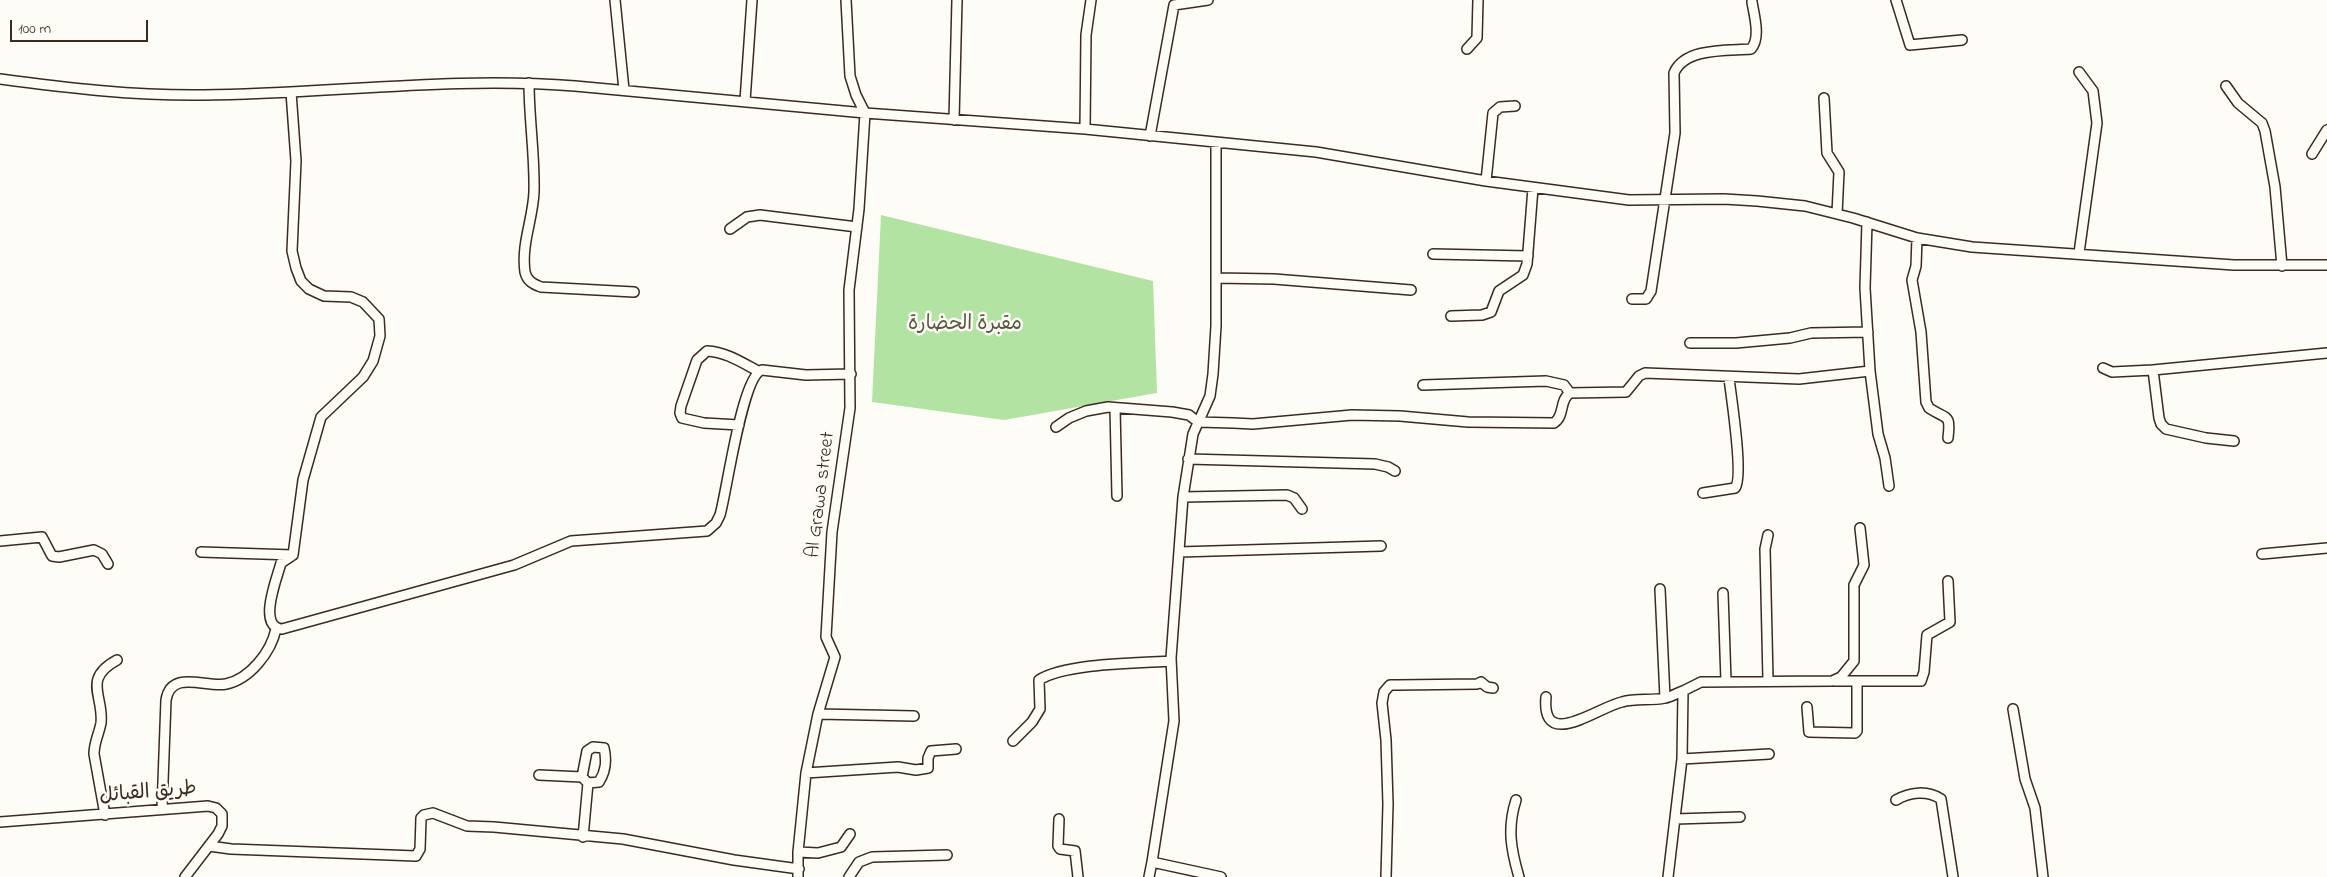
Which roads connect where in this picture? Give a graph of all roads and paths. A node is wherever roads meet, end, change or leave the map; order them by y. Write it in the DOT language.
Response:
graph roads {
  1 [pos="615,0"];
  2 [pos="752,0"];
  3 [pos="846,0"];
  4 [pos="957,0"];
  5 [pos="1091,0"];
  6 [pos="1208,0"];
  7 [pos="1478,0"];
  8 [pos="1896,0"];
  9 [pos="1752,2"];
  10 [pos="1175,3"];
  11 [pos="1962,40"];
  12 [pos="1467,49"];
  13 [pos="2079,72"];
  14 [pos="0,78"];
  15 [pos="529,83"];
  16 [pos="2226,86"];
  17 [pos="624,90"];
  18 [pos="291,92"];
  19 [pos="1824,98"];
  20 [pos="745,101"];
  21 [pos="1515,106"];
  22 [pos="865,113"];
  23 [pos="954,120"];
  24 [pos="1085,129"];
  25 [pos="2327,130"];
  26 [pos="1150,136"];
  27 [pos="1216,142"];
  28 [pos="2312,154"];
  29 [pos="1486,181"];
  30 [pos="1533,188"];
  31 [pos="1665,200"];
  32 [pos="1837,214"];
  33 [pos="1866,222"];
  34 [pos="856,227"];
  35 [pos="730,229"];
  36 [pos="1917,238"];
  37 [pos="2079,253"];
  38 [pos="1434,254"];
  39 [pos="1528,256"];
  40 [pos="2327,265"];
  41 [pos="2282,266"];
  42 [pos="1216,278"];
  43 [pos="1411,290"];
  44 [pos="634,292"];
  45 [pos="1632,299"];
  46 [pos="1451,316"];
  47 [pos="1868,332"];
  48 [pos="1690,343"];
  49 [pos="2327,353"];
  50 [pos="2103,368"];
  51 [pos="2153,370"];
  52 [pos="758,371"];
  53 [pos="1870,371"];
  54 [pos="852,374"];
  55 [pos="1729,378"];
  56 [pos="1423,385"];
  57 [pos="1570,393"];
  58 [pos="1115,408"];
  59 [pos="1198,422"];
  60 [pos="739,425"];
  61 [pos="1056,427"];
  62 [pos="1948,438"];
  63 [pos="2234,441"];
  64 [pos="1188,459"];
  65 [pos="1395,471"];
  66 [pos="1888,486"];
  67 [pos="1703,493"];
  68 [pos="1117,496"];
  69 [pos="1183,497"];
  70 [pos="1302,510"];
  71 [pos="1860,528"];
  72 [pos="1768,535"];
  73 [pos="0,541"];
  74 [pos="1381,546"];
  75 [pos="2327,548"];
  76 [pos="201,552"];
  77 [pos="1179,552"];
  78 [pos="2262,554"];
  79 [pos="293,555"];
  80 [pos="108,564"];
  81 [pos="1948,581"];
  82 [pos="1660,589"];
  83 [pos="1723,593"];
  84 [pos="276,629"];
  85 [pos="117,660"];
  86 [pos="1171,661"];
  87 [pos="1768,680"];
  88 [pos="1832,681"];
  89 [pos="1858,681"];
  90 [pos="1726,682"];
  91 [pos="1493,688"];
  92 [pos="1683,691"];
  93 [pos="1546,697"];
  94 [pos="1666,698"];
  95 [pos="1807,707"];
  96 [pos="2013,709"];
  97 [pos="818,714"];
  98 [pos="914,716"];
  99 [pos="1013,741"];
  100 [pos="956,749"];
  101 [pos="1769,754"];
  102 [pos="1682,759"];
  103 [pos="806,773"];
  104 [pos="539,775"];
  105 [pos="1516,800"];
  106 [pos="1896,800"];
  107 [pos="162,810"];
  108 [pos="105,815"];
  109 [pos="1740,817"];
  110 [pos="1059,819"];
  111 [pos="1675,819"];
  112 [pos="0,822"];
  113 [pos="850,834"];
  114 [pos="583,837"];
  115 [pos="209,846"];
  116 [pos="798,852"];
  117 [pos="947,855"];
  118 [pos="1152,862"];
  119 [pos="798,873"];
  120 [pos="185,877"];
  121 [pos="849,877"];
  122 [pos="1078,877"];
  123 [pos="1149,877"];
  124 [pos="1221,877"];
  125 [pos="1386,877"];
  126 [pos="1519,877"];
  127 [pos="1668,877"];
  128 [pos="1953,877"];
  129 [pos="2044,877"];
  1 -- 17 [label="street"];
  2 -- 20 [label="street"];
  3 -- 22 [label="street"];
  4 -- 23 [label="street"];
  5 -- 24 [label="street"];
  6 -- 10 [label="street"];
  7 -- 12 [label="street"];
  8 -- 11 [label="street"];
  9 -- 31 [label="street"];
  10 -- 26 [label="street"];
  13 -- 37 [label="street"];
  14 -- 18 [label="street"];
  15 -- 17 [label="street"];
  15 -- 18 [label="street"];
  15 -- 44 [label="street"];
  16 -- 41 [label="street"];
  17 -- 20 [label="street"];
  18 -- 79 [label="street"];
  19 -- 32 [label="street"];
  20 -- 22 [label="street"];
  21 -- 29 [label="street"];
  22 -- 23 [label="street"];
  22 -- 34 [label="street, Al Grawa street"];
  23 -- 24 [label="street"];
  24 -- 26 [label="street"];
  25 -- 28 [label="street"];
  26 -- 27 [label="street"];
  27 -- 29 [label="street"];
  27 -- 42 [label="street"];
  29 -- 30 [label="street"];
  30 -- 31 [label="street"];
  30 -- 39 [label="street"];
  31 -- 32 [label="street"];
  31 -- 45 [label="street"];
  32 -- 33 [label="street"];
  33 -- 36 [label="street"];
  33 -- 47 [label="street"];
  34 -- 35 [label="street"];
  34 -- 54 [label="street, Al Grawa street"];
  36 -- 37 [label="street"];
  36 -- 62 [label="street"];
  37 -- 41 [label="street"];
  38 -- 39 [label="street"];
  39 -- 46 [label="street"];
  40 -- 41 [label="street"];
  42 -- 43 [label="street"];
  42 -- 59 [label="street"];
  47 -- 48 [label="street"];
  47 -- 53 [label="street"];
  49 -- 51 [label="street"];
  50 -- 51 [label="street"];
  51 -- 63 [label="street"];
  52 -- 54 [label="street"];
  52 -- 60 [label="street"];
  52 -- 60 [label="street"];
  53 -- 55 [label="street"];
  53 -- 66 [label="street"];
  54 -- 97 [label="street, Al Grawa street"];
  55 -- 57 [label="street"];
  55 -- 67 [label="street"];
  56 -- 57 [label="street"];
  57 -- 59 [label="street"];
  58 -- 59 [label="street"];
  58 -- 61 [label="street"];
  58 -- 68 [label="street"];
  59 -- 64 [label="street"];
  60 -- 84 [label="street"];
  64 -- 65 [label="street"];
  64 -- 69 [label="street"];
  69 -- 70 [label="street"];
  69 -- 77 [label="street"];
  71 -- 88 [label="street"];
  72 -- 87 [label="street"];
  73 -- 80 [label="street"];
  74 -- 77 [label="street"];
  75 -- 78 [label="street"];
  76 -- 79 [label="street"];
  77 -- 86 [label="street"];
  79 -- 84 [label="street"];
  81 -- 89 [label="street"];
  82 -- 94 [label="street"];
  83 -- 90 [label="street"];
  84 -- 107 [label="street"];
  85 -- 108 [label="street"];
  86 -- 99 [label="street"];
  86 -- 118 [label="street"];
  87 -- 88 [label="street"];
  87 -- 90 [label="street"];
  88 -- 89 [label="street"];
  89 -- 95 [label="street"];
  90 -- 92 [label="street"];
  91 -- 125 [label="street"];
  92 -- 94 [label="street"];
  92 -- 102 [label="street"];
  93 -- 94 [label="street"];
  96 -- 129 [label="street"];
  97 -- 98 [label="street"];
  97 -- 103 [label="street, Al Grawa street"];
  100 -- 103 [label="street"];
  101 -- 102 [label="street"];
  102 -- 111 [label="street"];
  103 -- 116 [label="street, Al Grawa street"];
  104 -- 114 [label="street"];
  105 -- 126 [label="street"];
  106 -- 128 [label="street"];
  107 -- 108 [label="street, طريق القبائل"];
  107 -- 115 [label="street, طريق القبائل"];
  108 -- 112 [label="street, طريق القبائل"];
  109 -- 111 [label="street"];
  110 -- 122 [label="street"];
  111 -- 127 [label="street"];
  113 -- 116 [label="street"];
  114 -- 115 [label="street"];
  114 -- 119 [label="street"];
  115 -- 120 [label="street, طريق القبائل"];
  116 -- 119 [label="street, Al Grawa street"];
  117 -- 121 [label="street"];
  118 -- 123 [label="street"];
  118 -- 124 [label="street"];
}
